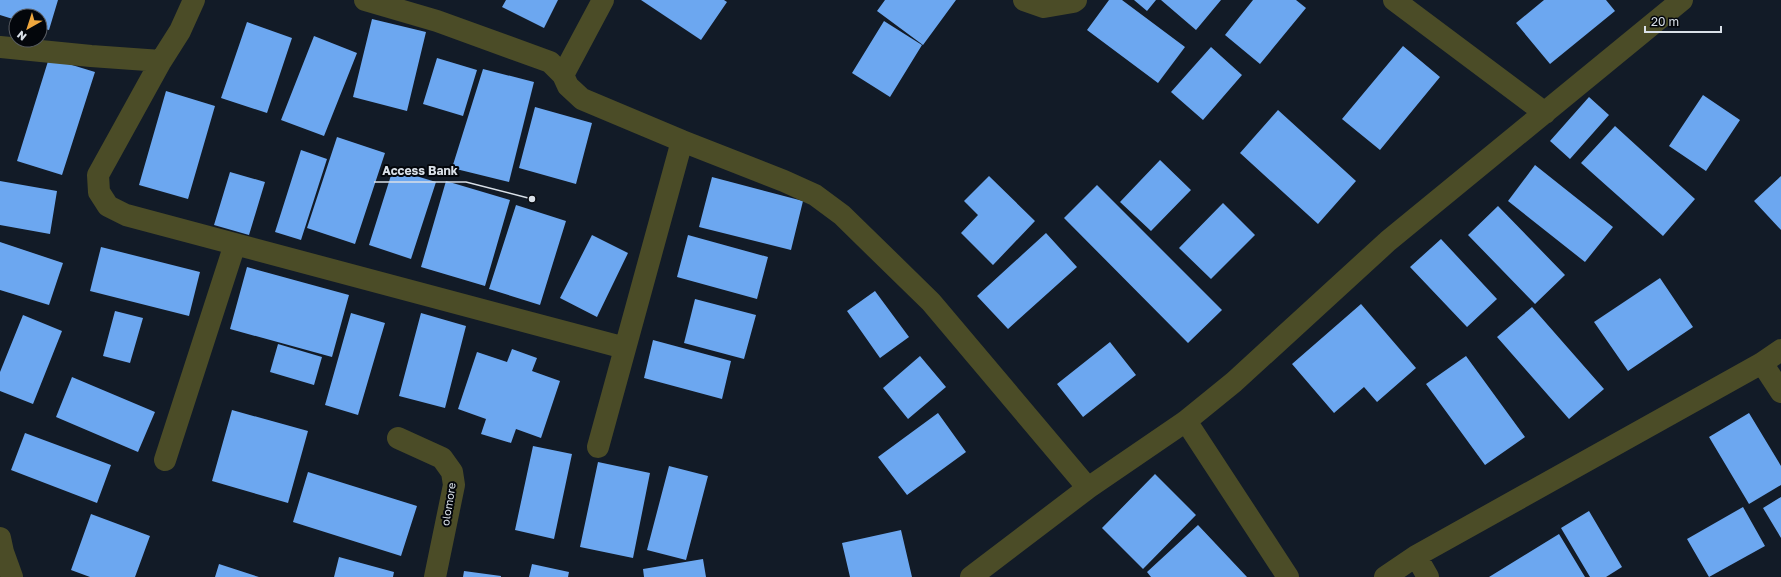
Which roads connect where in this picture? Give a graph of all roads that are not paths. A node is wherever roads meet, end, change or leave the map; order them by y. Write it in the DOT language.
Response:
graph roads {
  1 [pos="194,0"];
  2 [pos="365,0"];
  3 [pos="603,0"];
  4 [pos="1024,0"];
  5 [pos="1076,0"];
  6 [pos="1394,0"];
  7 [pos="1682,0"];
  8 [pos="0,47"];
  9 [pos="161,61"];
  10 [pos="563,76"];
  11 [pos="1545,113"];
  12 [pos="682,141"];
  13 [pos="235,244"];
  14 [pos="625,348"];
  15 [pos="1781,350"];
  16 [pos="1762,363"];
  17 [pos="1781,392"];
  18 [pos="1186,421"];
  19 [pos="398,438"];
  20 [pos="598,447"];
  21 [pos="165,460"];
  22 [pos="1088,488"];
  23 [pos="1,548"];
  24 [pos="1416,556"];
  25 [pos="12,577"];
  26 [pos="435,577"];
  27 [pos="971,577"];
  28 [pos="1288,577"];
  29 [pos="1385,577"];
  30 [pos="1428,577"];
  1 -- 9 [label="street"];
  2 -- 10 [label="street"];
  3 -- 10 [label="street"];
  4 -- 5 [label="street"];
  6 -- 11 [label="street"];
  7 -- 11 [label="street"];
  8 -- 9 [label="street"];
  9 -- 13 [label="street"];
  10 -- 12 [label="street"];
  11 -- 18 [label="street"];
  12 -- 14 [label="street"];
  12 -- 22 [label="street"];
  13 -- 14 [label="street"];
  13 -- 21 [label="street"];
  14 -- 20 [label="street"];
  15 -- 16 [label="street"];
  16 -- 17 [label="street"];
  16 -- 24 [label="street"];
  18 -- 22 [label="street"];
  18 -- 28 [label="street"];
  19 -- 26 [label="street, olomore"];
  22 -- 27 [label="street"];
  23 -- 25 [label="street"];
  24 -- 29 [label="street"];
  24 -- 30 [label="street"];
}
